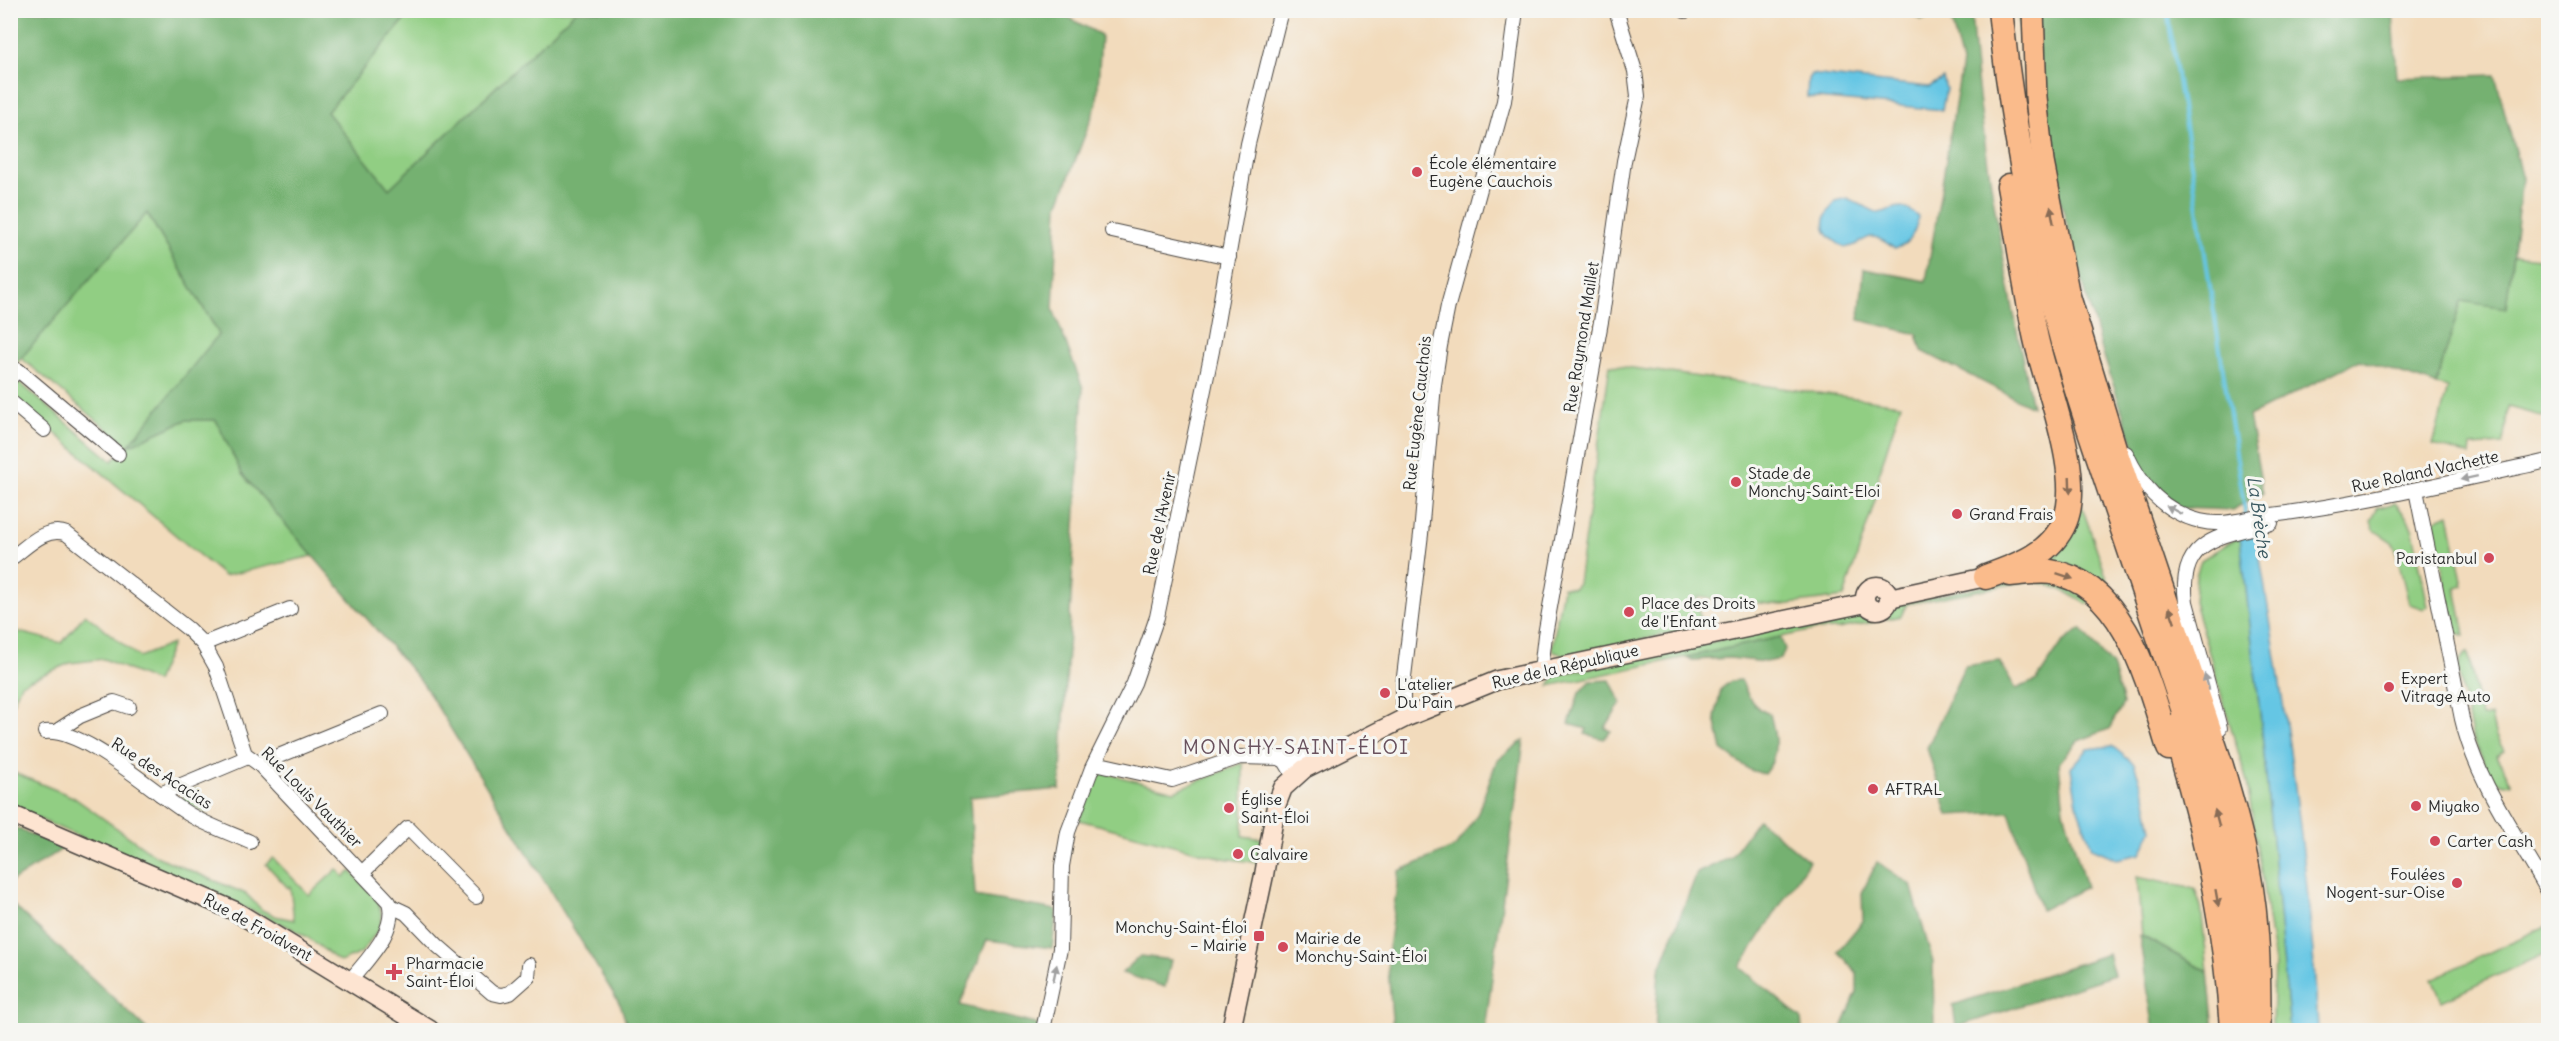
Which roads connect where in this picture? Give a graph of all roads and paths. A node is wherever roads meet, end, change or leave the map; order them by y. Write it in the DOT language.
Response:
graph roads {
  1 [pos="1281,10"];
  2 [pos="1516,10"];
  3 [pos="1616,10"];
  4 [pos="1984,10"];
  5 [pos="2000,10"];
  6 [pos="2033,10"];
  7 [pos="2008,182"];
  8 [pos="1112,231"];
  9 [pos="1228,257"];
  10 [pos="2068,291"];
  11 [pos="10,378"];
  12 [pos="10,401"];
  13 [pos="44,430"];
  14 [pos="118,453"];
  15 [pos="2548,461"];
  16 [pos="2416,490"];
  17 [pos="2232,527"];
  18 [pos="10,559"];
  19 [pos="1986,577"];
  20 [pos="290,609"];
  21 [pos="203,644"];
  22 [pos="1541,670"];
  23 [pos="129,707"];
  24 [pos="382,714"];
  25 [pos="1407,717"];
  26 [pos="1278,758"];
  27 [pos="1322,759"];
  28 [pos="253,761"];
  29 [pos="1095,763"];
  30 [pos="1294,776"];
  31 [pos="160,794"];
  32 [pos="10,814"];
  33 [pos="2240,831"];
  34 [pos="250,842"];
  35 [pos="2209,858"];
  36 [pos="363,872"];
  37 [pos="2548,891"];
  38 [pos="476,897"];
  39 [pos="390,906"];
  40 [pos="529,965"];
  41 [pos="350,981"];
  42 [pos="430,1030"];
  43 [pos="1043,1030"];
  44 [pos="1231,1030"];
  45 [pos="2232,1030"];
  46 [pos="2250,1030"];
  47 [pos="2260,1030"];
  1 -- 9 [label="street, Rue de l'Avenir"];
  2 -- 25 [label="street, Rue Eugène Cauchois"];
  3 -- 22 [label="street, Rue Raymond Maillet"];
  4 -- 7 [label="highway"];
  46 -- 5 [label="highway, one-way"];
  10 -- 6 [label="main road, one-way"];
  7 -- 19 [label="highway, one-way"];
  7 -- 35 [label="highway"];
  8 -- 9 [label="street"];
  9 -- 29 [label="street, Rue de l'Avenir"];
  17 -- 10 [label="street, one-way"];
  33 -- 10 [label="main road, one-way"];
  11 -- 14 [label="street"];
  12 -- 13 [label="street"];
  15 -- 16 [label="street, Rue Roland Vachette, one-way"];
  16 -- 17 [label="street, Rue Roland Vachette"];
  16 -- 37 [label="street"];
  33 -- 17 [label="street, one-way"];
  18 -- 21 [label="street, Rue Louis Vauthier"];
  19 -- 22 [label="street, Rue de la République"];
  19 -- 35 [label="highway, one-way"];
  20 -- 21 [label="street"];
  21 -- 28 [label="street, Rue Louis Vauthier"];
  22 -- 25 [label="street, Rue de la République"];
  23 -- 31 [label="street, Rue des Acacias"];
  24 -- 28 [label="street"];
  25 -- 27 [label="street, Rue de la République"];
  26 -- 27 [label="street"];
  26 -- 29 [label="street"];
  26 -- 30 [label="street"];
  27 -- 30 [label="street, Rue de la République"];
  28 -- 31 [label="street"];
  28 -- 36 [label="street, Rue Louis Vauthier"];
  43 -- 29 [label="street, Rue de l'Avenir, one-way"];
  30 -- 44 [label="street, Rue de la République"];
  31 -- 34 [label="street, Rue des Acacias"];
  32 -- 41 [label="street, Rue de Froidvent"];
  33 -- 47 [label="main road"];
  35 -- 45 [label="highway, one-way"];
  36 -- 38 [label="street"];
  36 -- 39 [label="street, Rue Louis Vauthier"];
  39 -- 40 [label="street, Rue Louis Vauthier"];
  39 -- 41 [label="street"];
  41 -- 42 [label="street, Rue de Froidvent"];
}
